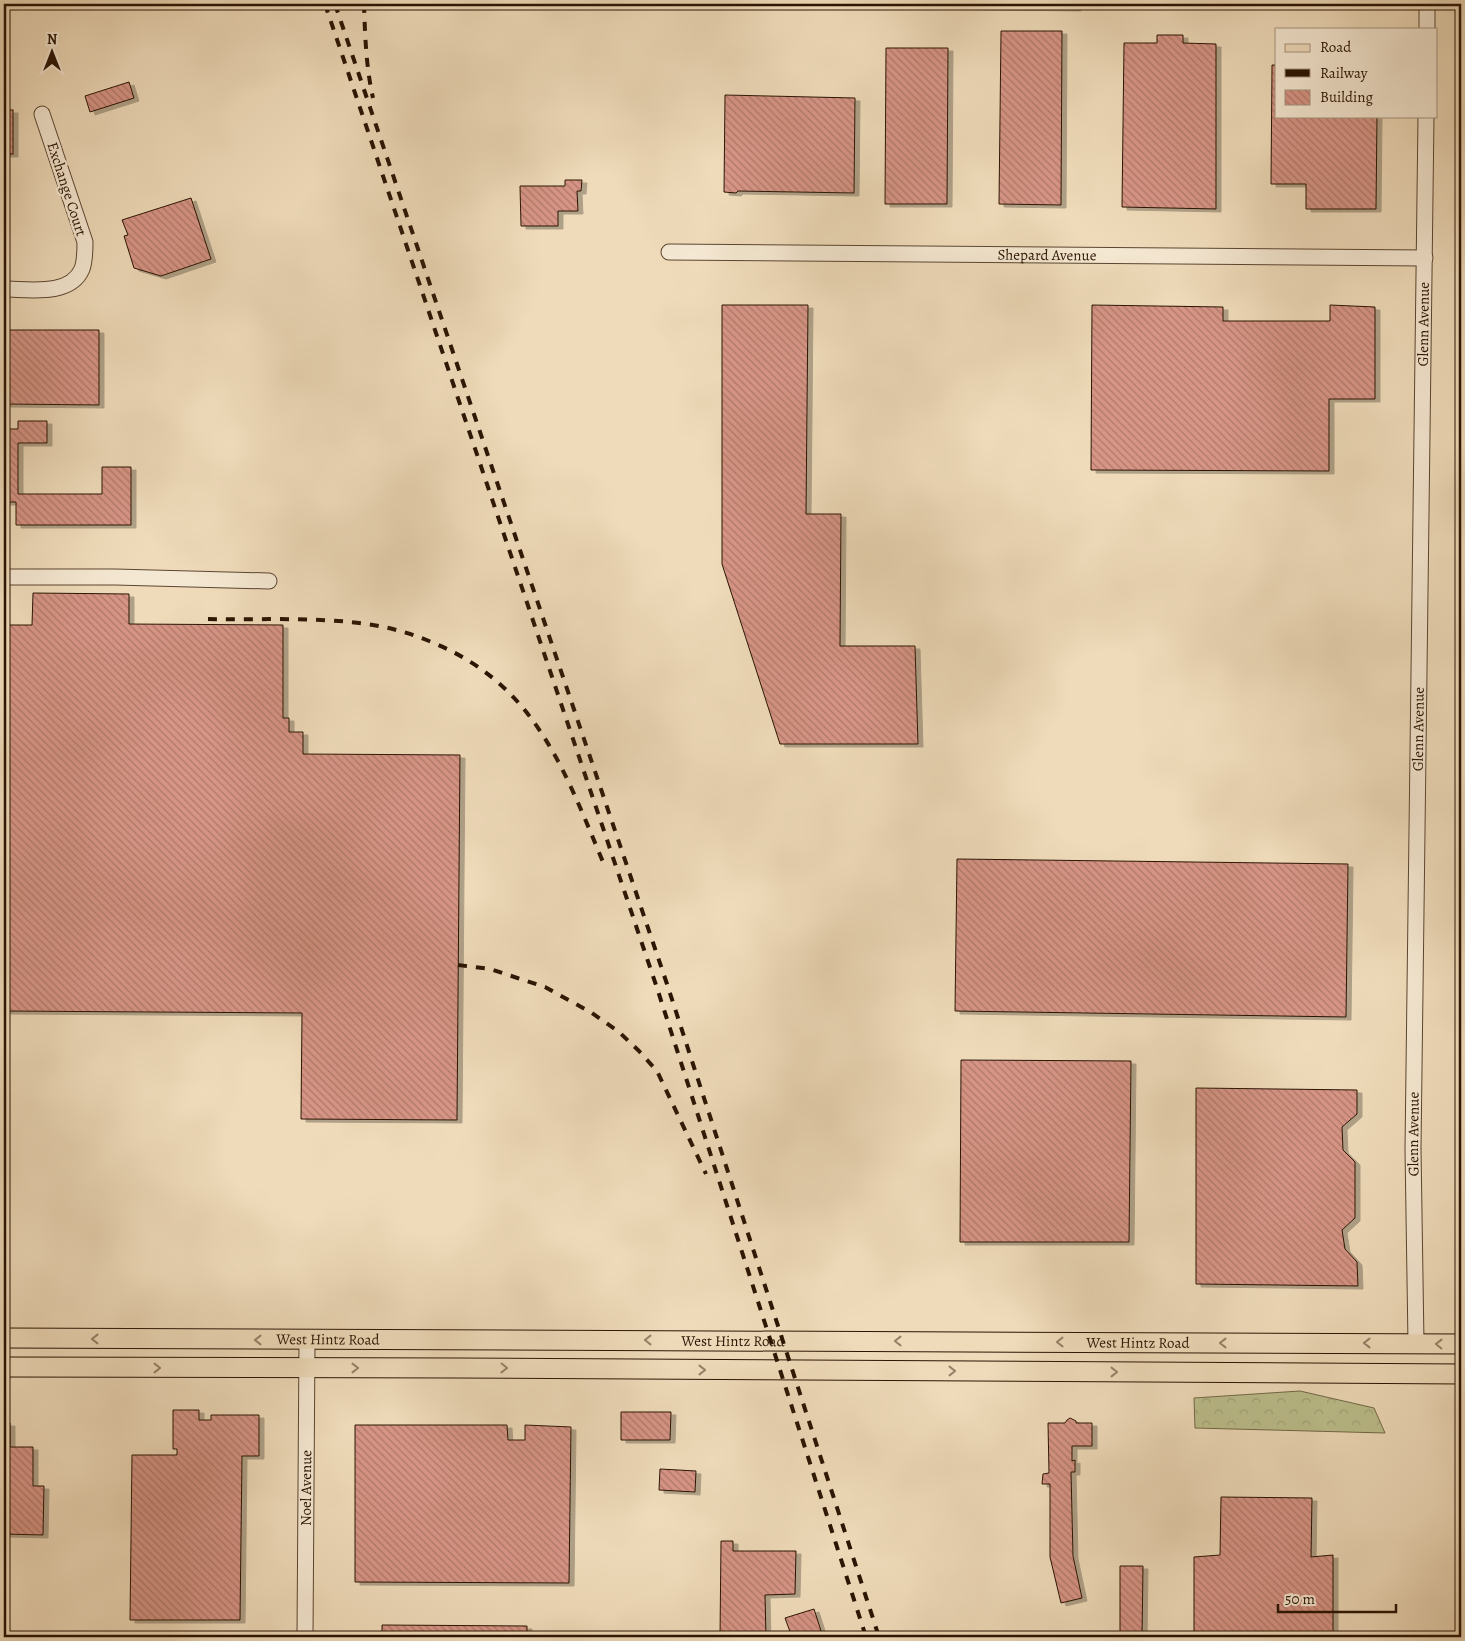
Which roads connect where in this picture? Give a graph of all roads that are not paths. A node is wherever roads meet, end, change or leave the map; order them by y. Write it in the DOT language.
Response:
graph roads {
  1 [pos="1427,4"];
  2 [pos="1427,28"];
  3 [pos="42,114"];
  4 [pos="1426,118"];
  5 [pos="669,252"];
  6 [pos="1425,258"];
  7 [pos="4,290"];
  8 [pos="4,578"];
  9 [pos="269,581"];
  10 [pos="4,1338"];
  11 [pos="307,1340"];
  12 [pos="1416,1343"];
  13 [pos="1461,1344"];
  14 [pos="4,1367"];
  15 [pos="307,1368"];
  16 [pos="1461,1374"];
  17 [pos="305,1637"];
  1 -- 2 [label="street"];
  3 -- 7 [label="street, Exchange Court"];
  4 -- 6 [label="street, Glenn Avenue"];
  5 -- 6 [label="street, Shepard Avenue"];
  6 -- 12 [label="street, Glenn Avenue"];
  8 -- 9 [label="street"];
  11 -- 10 [label="main road, West Hintz Road, one-way"];
  12 -- 11 [label="main road, West Hintz Road, one-way"];
  11 -- 15 [label="street, Noel Avenue"];
  13 -- 12 [label="main road, West Hintz Road, one-way"];
  14 -- 15 [label="main road, West Hintz Road, one-way"];
  15 -- 16 [label="main road, West Hintz Road, one-way"];
  15 -- 17 [label="street, Noel Avenue"];
}
